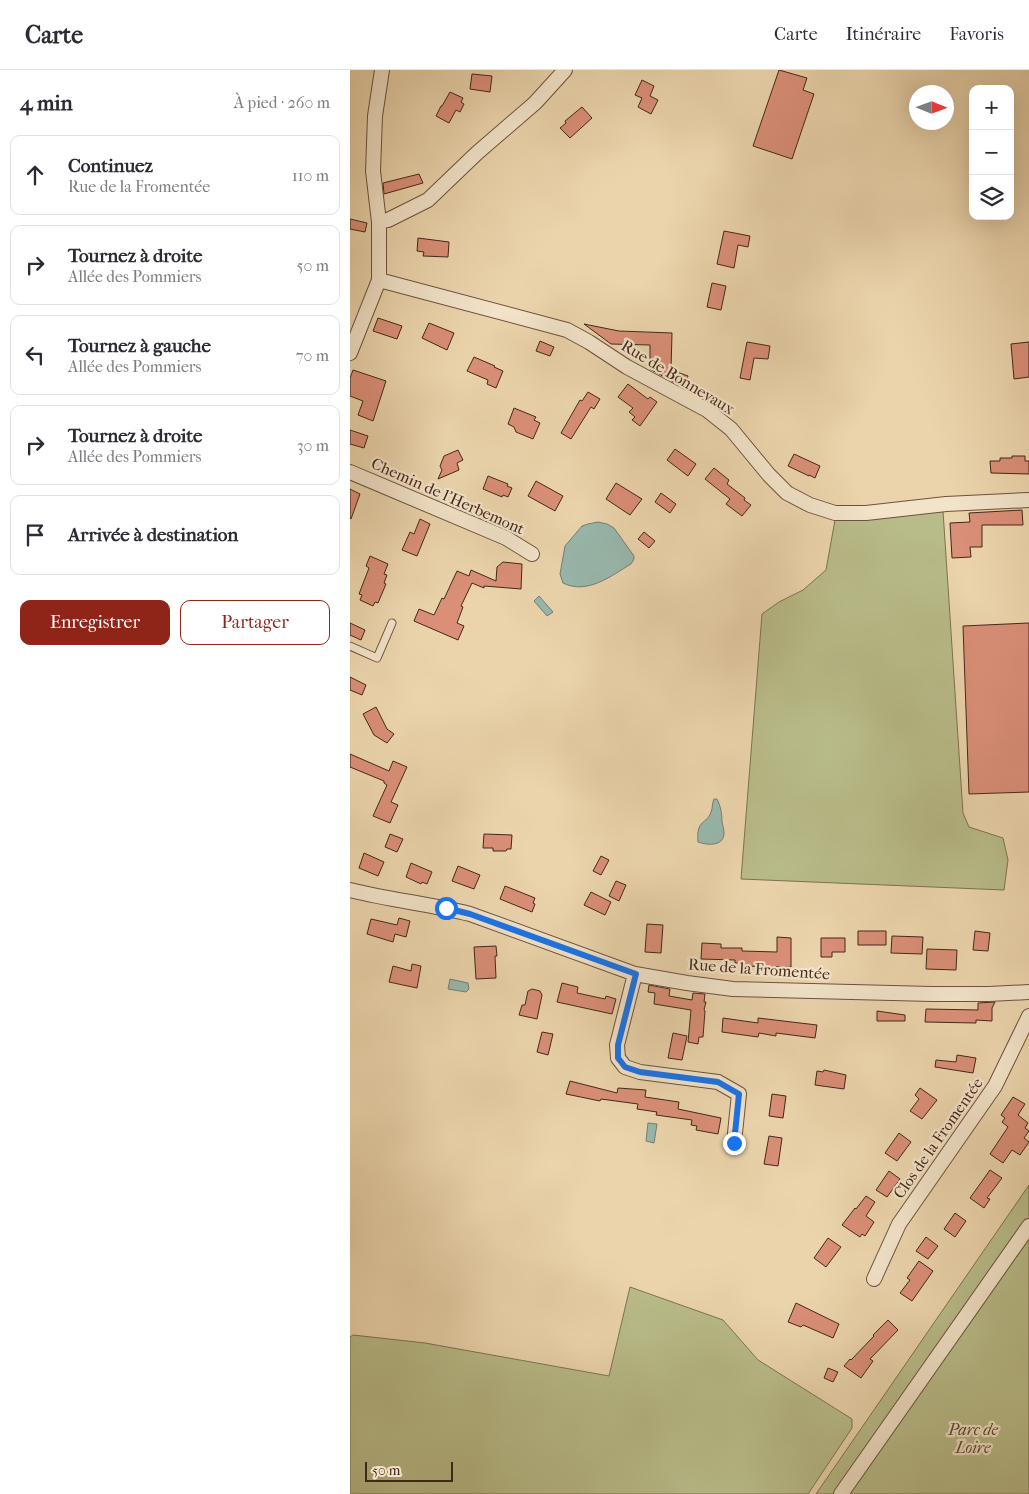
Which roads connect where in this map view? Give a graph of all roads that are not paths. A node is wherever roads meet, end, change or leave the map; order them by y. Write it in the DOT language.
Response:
graph roads {
  1 [pos="382,70"];
  2 [pos="565,70"];
  3 [pos="378,222"];
  4 [pos="379,280"];
  5 [pos="350,353"];
  6 [pos="350,472"];
  7 [pos="1029,500"];
  8 [pos="532,554"];
  9 [pos="392,623"];
  10 [pos="350,646"];
  11 [pos="350,890"];
  12 [pos="636,974"];
  13 [pos="1029,992"];
  14 [pos="1029,1016"];
  15 [pos="734,1143"];
  16 [pos="1029,1226"];
  17 [pos="874,1279"];
  18 [pos="842,1494"];
  1 -- 3 [label="street"];
  2 -- 3 [label="street"];
  3 -- 4 [label="street"];
  4 -- 5 [label="street"];
  4 -- 7 [label="street, Rue de Bonnevaux"];
  6 -- 8 [label="street, Chemin de l'Herbemont"];
  9 -- 10 [label="lane"];
  11 -- 12 [label="street, Rue de la Fromentée"];
  12 -- 13 [label="street, Rue de la Fromentée"];
  12 -- 15 [label="street"];
  14 -- 17 [label="street, Clos de la Fromentée"];
  16 -- 18 [label="street"];
}
